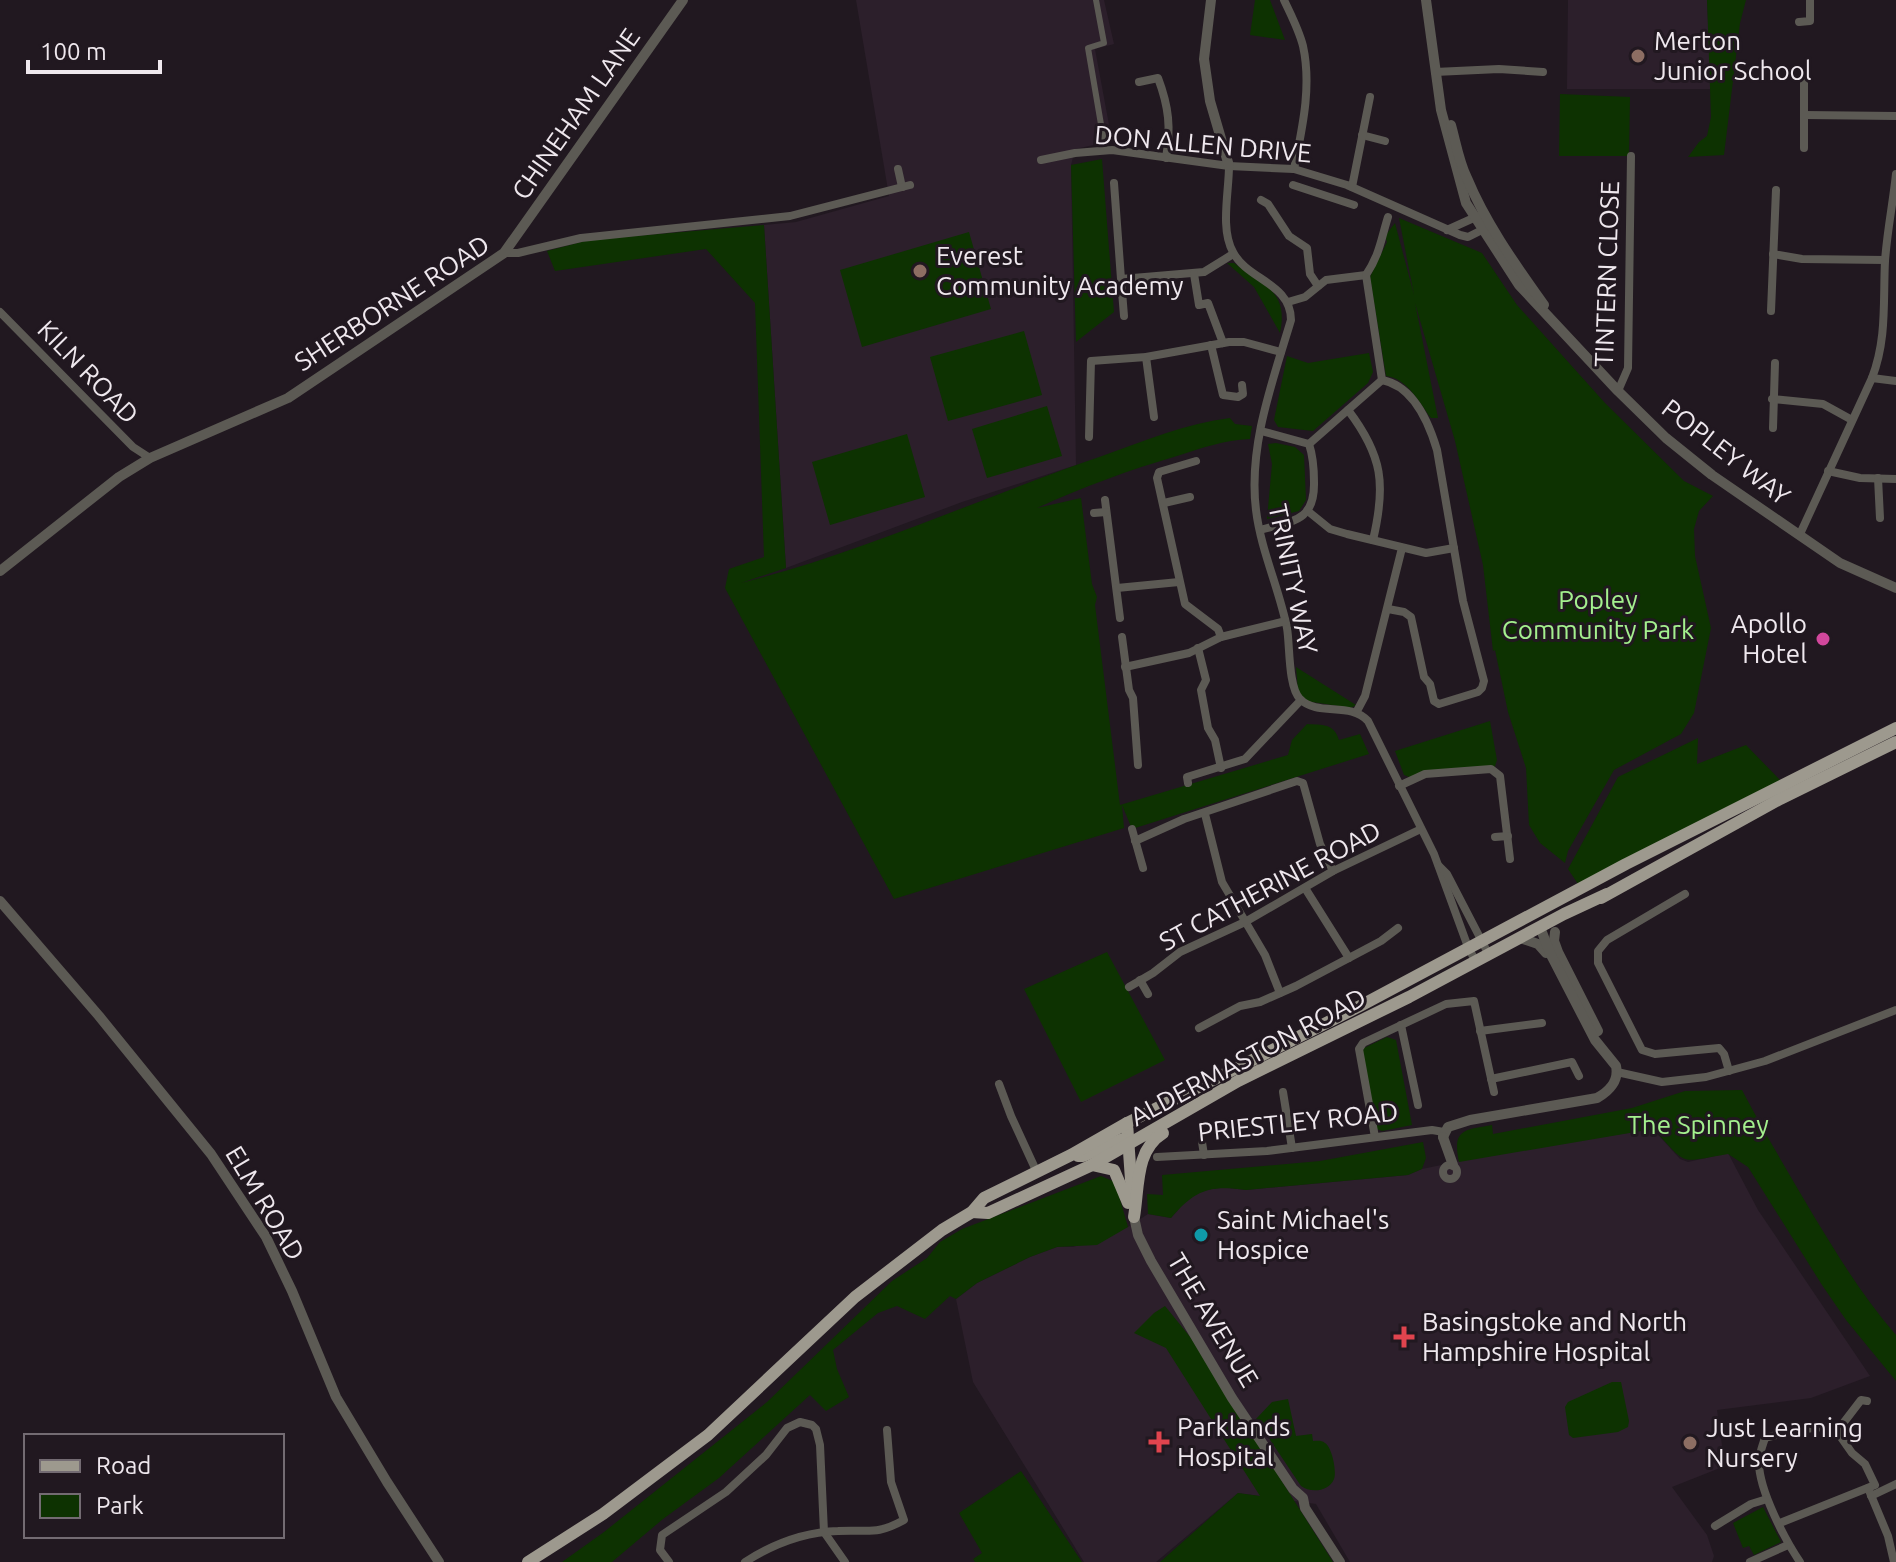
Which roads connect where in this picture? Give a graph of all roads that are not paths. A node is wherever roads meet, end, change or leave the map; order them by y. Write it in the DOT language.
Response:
graph roads {
  1 [pos="683,0"];
  2 [pos="1096,0"];
  3 [pos="1211,0"];
  4 [pos="1284,0"];
  5 [pos="1426,0"];
  6 [pos="1810,0"];
  7 [pos="1799,22"];
  8 [pos="1435,72"];
  9 [pos="1544,72"];
  10 [pos="1804,77"];
  11 [pos="1139,82"];
  12 [pos="1370,97"];
  13 [pos="1804,115"];
  14 [pos="1896,116"];
  15 [pos="1362,135"];
  16 [pos="1385,141"];
  17 [pos="1104,142"];
  18 [pos="1804,148"];
  19 [pos="1631,156"];
  20 [pos="1166,158"];
  21 [pos="1041,160"];
  22 [pos="1229,166"];
  23 [pos="898,169"];
  24 [pos="1294,169"];
  25 [pos="1896,174"];
  26 [pos="1321,175"];
  27 [pos="1114,183"];
  28 [pos="1293,185"];
  29 [pos="1352,187"];
  30 [pos="1776,190"];
  31 [pos="1316,192"];
  32 [pos="1261,200"];
  33 [pos="1895,201"];
  34 [pos="1354,205"];
  35 [pos="1479,216"];
  36 [pos="1388,217"];
  37 [pos="1487,228"];
  38 [pos="1446,230"];
  39 [pos="504,253"];
  40 [pos="1233,254"];
  41 [pos="1773,254"];
  42 [pos="1885,260"];
  43 [pos="1194,274"];
  44 [pos="1366,275"];
  45 [pos="1121,279"];
  46 [pos="1318,286"];
  47 [pos="1288,302"];
  48 [pos="1770,311"];
  49 [pos="0,312"];
  50 [pos="1124,316"];
  51 [pos="1223,343"];
  52 [pos="1211,345"];
  53 [pos="1281,352"];
  54 [pos="1146,357"];
  55 [pos="1775,363"];
  56 [pos="1872,378"];
  57 [pos="1382,380"];
  58 [pos="1896,381"];
  59 [pos="1242,385"];
  60 [pos="1618,391"];
  61 [pos="1772,399"];
  62 [pos="1348,410"];
  63 [pos="1154,417"];
  64 [pos="1852,420"];
  65 [pos="1773,428"];
  66 [pos="1261,431"];
  67 [pos="1089,437"];
  68 [pos="1309,444"];
  69 [pos="150,458"];
  70 [pos="1196,461"];
  71 [pos="1828,471"];
  72 [pos="1878,478"];
  73 [pos="1896,479"];
  74 [pos="1190,497"];
  75 [pos="1105,500"];
  76 [pos="1164,503"];
  77 [pos="1106,512"];
  78 [pos="1309,512"];
  79 [pos="1094,513"];
  80 [pos="1880,518"];
  81 [pos="1260,530"];
  82 [pos="1800,534"];
  83 [pos="1373,540"];
  84 [pos="1402,548"];
  85 [pos="1454,548"];
  86 [pos="0,571"];
  87 [pos="1179,582"];
  88 [pos="1893,586"];
  89 [pos="1117,588"];
  90 [pos="1388,609"];
  91 [pos="1120,618"];
  92 [pos="1286,621"];
  93 [pos="1122,637"];
  94 [pos="1221,637"];
  95 [pos="1198,648"];
  96 [pos="1125,667"];
  97 [pos="1301,700"];
  98 [pos="1357,711"];
  99 [pos="1896,728"];
  100 [pos="1896,742"];
  101 [pos="1126,758"];
  102 [pos="1221,768"];
  103 [pos="1188,783"];
  104 [pos="1399,786"];
  105 [pos="1205,814"];
  106 [pos="1132,829"];
  107 [pos="1421,829"];
  108 [pos="1508,836"];
  109 [pos="1495,837"];
  110 [pos="1135,841"];
  111 [pos="1510,859"];
  112 [pos="1439,865"];
  113 [pos="1143,868"];
  114 [pos="1333,871"];
  115 [pos="1305,888"];
  116 [pos="1607,894"];
  117 [pos="1685,894"];
  118 [pos="0,901"];
  119 [pos="1543,908"];
  120 [pos="1245,922"];
  121 [pos="1540,927"];
  122 [pos="1398,928"];
  123 [pos="1555,932"];
  124 [pos="1520,938"];
  125 [pos="1481,939"];
  126 [pos="1468,947"];
  127 [pos="1489,955"];
  128 [pos="1349,958"];
  129 [pos="1476,962"];
  130 [pos="1140,980"];
  131 [pos="1129,987"];
  132 [pos="1568,988"];
  133 [pos="1280,993"];
  134 [pos="1148,994"];
  135 [pos="1896,1010"];
  136 [pos="1542,1023"];
  137 [pos="1401,1025"];
  138 [pos="1199,1028"];
  139 [pos="1480,1031"];
  140 [pos="1604,1048"];
  141 [pos="1573,1050"];
  142 [pos="1572,1062"];
  143 [pos="1729,1071"];
  144 [pos="1617,1072"];
  145 [pos="1579,1076"];
  146 [pos="1491,1079"];
  147 [pos="1238,1081"];
  148 [pos="999,1084"];
  149 [pos="1283,1092"];
  150 [pos="1494,1092"];
  151 [pos="1418,1105"];
  152 [pos="1127,1123"];
  153 [pos="1444,1134"];
  154 [pos="1375,1137"];
  155 [pos="1202,1142"];
  156 [pos="1130,1144"];
  157 [pos="1292,1148"];
  158 [pos="1143,1152"];
  159 [pos="1071,1155"];
  160 [pos="1204,1155"];
  161 [pos="1157,1157"];
  162 [pos="1092,1165"];
  163 [pos="1450,1165"];
  164 [pos="1035,1169"];
  165 [pos="1044,1188"];
  166 [pos="972,1212"];
  167 [pos="1134,1217"];
  168 [pos="1867,1401"];
  169 [pos="887,1430"];
  170 [pos="1838,1430"];
  171 [pos="1896,1484"];
  172 [pos="1871,1490"];
  173 [pos="1767,1499"];
  174 [pos="1780,1523"];
  175 [pos="1715,1526"];
  176 [pos="824,1532"];
  177 [pos="1788,1545"];
  178 [pos="762,1551"];
  179 [pos="439,1562"];
  180 [pos="528,1562"];
  181 [pos="669,1562"];
  182 [pos="745,1562"];
  183 [pos="766,1562"];
  184 [pos="845,1562"];
  185 [pos="1340,1562"];
  186 [pos="1750,1562"];
  187 [pos="1800,1562"];
  188 [pos="1894,1562"];
  1 -- 39 [label="street, CHINEHAM LANE"];
  2 -- 17 [label="street"];
  3 -- 22 [label="street"];
  4 -- 24 [label="street"];
  5 -- 8 [label="street, POPLEY WAY"];
  6 -- 7 [label="street"];
  8 -- 9 [label="street"];
  8 -- 35 [label="street, POPLEY WAY"];
  10 -- 13 [label="street"];
  11 -- 20 [label="street"];
  12 -- 15 [label="street"];
  13 -- 14 [label="street"];
  13 -- 18 [label="street"];
  15 -- 16 [label="street"];
  15 -- 29 [label="street"];
  19 -- 60 [label="street, TINTERN CLOSE"];
  20 -- 21 [label="street, DON ALLEN DRIVE"];
  20 -- 22 [label="street, DON ALLEN DRIVE"];
  22 -- 24 [label="street, DON ALLEN DRIVE"];
  22 -- 40 [label="street"];
  23 -- 39 [label="street, SHERBORNE ROAD"];
  24 -- 26 [label="street, DON ALLEN DRIVE"];
  25 -- 33 [label="street"];
  26 -- 29 [label="street, DON ALLEN DRIVE"];
  26 -- 31 [label="street"];
  27 -- 45 [label="street"];
  28 -- 31 [label="street"];
  29 -- 38 [label="street, DON ALLEN DRIVE"];
  30 -- 41 [label="street"];
  31 -- 34 [label="street"];
  32 -- 46 [label="street"];
  33 -- 42 [label="street"];
  35 -- 37 [label="street, POPLEY WAY"];
  35 -- 38 [label="street"];
  36 -- 44 [label="street"];
  37 -- 38 [label="street, DON ALLEN DRIVE"];
  37 -- 60 [label="street, POPLEY WAY"];
  39 -- 69 [label="street, SHERBORNE ROAD"];
  40 -- 43 [label="street"];
  40 -- 47 [label="street"];
  41 -- 42 [label="street"];
  41 -- 48 [label="street"];
  42 -- 56 [label="street"];
  43 -- 45 [label="street"];
  43 -- 51 [label="street"];
  44 -- 46 [label="street"];
  44 -- 57 [label="street"];
  45 -- 50 [label="street"];
  46 -- 47 [label="street"];
  47 -- 53 [label="street, TRINITY WAY"];
  49 -- 69 [label="street, KILN ROAD"];
  51 -- 52 [label="street"];
  51 -- 53 [label="street"];
  52 -- 54 [label="street"];
  52 -- 59 [label="street"];
  53 -- 66 [label="street, TRINITY WAY"];
  54 -- 63 [label="street"];
  54 -- 67 [label="street"];
  55 -- 61 [label="street"];
  56 -- 58 [label="street"];
  56 -- 64 [label="street"];
  57 -- 62 [label="street"];
  57 -- 85 [label="street"];
  60 -- 82 [label="street, POPLEY WAY"];
  61 -- 64 [label="street"];
  61 -- 65 [label="street"];
  62 -- 68 [label="street"];
  62 -- 83 [label="street"];
  64 -- 71 [label="street"];
  66 -- 68 [label="street"];
  66 -- 81 [label="street, TRINITY WAY"];
  68 -- 78 [label="street"];
  69 -- 86 [label="street, SHERBORNE ROAD"];
  70 -- 76 [label="street"];
  71 -- 72 [label="street"];
  71 -- 82 [label="street"];
  72 -- 73 [label="street"];
  72 -- 80 [label="street"];
  74 -- 76 [label="street"];
  75 -- 77 [label="street"];
  76 -- 87 [label="street"];
  77 -- 79 [label="street"];
  77 -- 89 [label="street"];
  78 -- 81 [label="street"];
  78 -- 83 [label="street"];
  81 -- 92 [label="street, TRINITY WAY"];
  82 -- 88 [label="street, POPLEY WAY"];
  83 -- 84 [label="street"];
  84 -- 85 [label="street"];
  84 -- 90 [label="street"];
  85 -- 90 [label="street"];
  87 -- 89 [label="street"];
  87 -- 94 [label="street"];
  89 -- 91 [label="street"];
  90 -- 98 [label="street"];
  92 -- 94 [label="street"];
  92 -- 97 [label="street, TRINITY WAY"];
  93 -- 96 [label="street"];
  94 -- 95 [label="street"];
  95 -- 96 [label="street"];
  95 -- 102 [label="street"];
  96 -- 101 [label="street"];
  97 -- 98 [label="street"];
  97 -- 102 [label="street"];
  98 -- 104 [label="street"];
  99 -- 119 [label="main road, ALDERMASTON ROAD"];
  100 -- 116 [label="main road, ALDERMASTON ROAD"];
  102 -- 103 [label="street"];
  104 -- 107 [label="street"];
  104 -- 108 [label="street"];
  105 -- 110 [label="street"];
  105 -- 114 [label="street"];
  105 -- 120 [label="street"];
  106 -- 110 [label="street"];
  107 -- 112 [label="street"];
  107 -- 114 [label="street, ST CATHERINE ROAD"];
  108 -- 109 [label="street"];
  108 -- 111 [label="street"];
  110 -- 113 [label="street"];
  112 -- 125 [label="street"];
  112 -- 126 [label="street"];
  114 -- 115 [label="street, ST CATHERINE ROAD"];
  115 -- 120 [label="street, ST CATHERINE ROAD"];
  115 -- 128 [label="street"];
  116 -- 121 [label="main road, ALDERMASTON ROAD"];
  116 -- 123 [label="main road, ALDERMASTON ROAD"];
  117 -- 143 [label="street"];
  118 -- 179 [label="street, ELM ROAD"];
  119 -- 121 [label="main road"];
  119 -- 125 [label="main road, ALDERMASTON ROAD"];
  120 -- 130 [label="street, ST CATHERINE ROAD"];
  120 -- 133 [label="street"];
  121 -- 123 [label="main road, ALDERMASTON ROAD"];
  121 -- 124 [label="main road, ALDERMASTON ROAD"];
  121 -- 125 [label="main road, ALDERMASTON ROAD"];
  121 -- 132 [label="street"];
  122 -- 128 [label="street"];
  123 -- 140 [label="street"];
  124 -- 127 [label="main road, ALDERMASTON ROAD"];
  124 -- 132 [label="street"];
  125 -- 126 [label="main road, ALDERMASTON ROAD"];
  125 -- 127 [label="street"];
  126 -- 129 [label="street"];
  126 -- 152 [label="main road, ALDERMASTON ROAD"];
  127 -- 129 [label="main road, ALDERMASTON ROAD"];
  128 -- 133 [label="street"];
  129 -- 147 [label="main road, ALDERMASTON ROAD"];
  130 -- 131 [label="street, ST CATHERINE ROAD"];
  130 -- 134 [label="street, ST CATHERINE ROAD"];
  132 -- 140 [label="street"];
  133 -- 138 [label="street"];
  135 -- 143 [label="street"];
  136 -- 139 [label="street"];
  137 -- 139 [label="street"];
  137 -- 151 [label="street"];
  137 -- 154 [label="street"];
  139 -- 146 [label="street"];
  140 -- 144 [label="street"];
  141 -- 142 [label="street"];
  142 -- 145 [label="street"];
  142 -- 146 [label="street"];
  143 -- 144 [label="street"];
  144 -- 153 [label="street, PRIESTLEY ROAD"];
  146 -- 150 [label="street"];
  147 -- 156 [label="main road, ALDERMASTON ROAD"];
  147 -- 158 [label="main road"];
  148 -- 164 [label="street"];
  149 -- 157 [label="street"];
  152 -- 156 [label="main road"];
  152 -- 159 [label="main road, ALDERMASTON ROAD"];
  153 -- 154 [label="street, PRIESTLEY ROAD"];
  153 -- 163 [label="street"];
  154 -- 157 [label="street, PRIESTLEY ROAD"];
  155 -- 160 [label="street"];
  156 -- 158 [label="main road"];
  156 -- 159 [label="main road"];
  156 -- 162 [label="main road, ALDERMASTON ROAD"];
  156 -- 167 [label="main road"];
  157 -- 160 [label="street, PRIESTLEY ROAD"];
  158 -- 167 [label="main road"];
  159 -- 164 [label="main road, ALDERMASTON ROAD"];
  160 -- 161 [label="street, PRIESTLEY ROAD"];
  162 -- 165 [label="main road, ALDERMASTON ROAD"];
  162 -- 167 [label="main road"];
  164 -- 165 [label="main road"];
  164 -- 166 [label="main road, ALDERMASTON ROAD"];
  165 -- 166 [label="main road, ALDERMASTON ROAD"];
  166 -- 180 [label="main road, ALDERMASTON ROAD"];
  167 -- 185 [label="street, THE AVENUE"];
  168 -- 170 [label="street"];
  169 -- 176 [label="street"];
  170 -- 172 [label="street"];
  170 -- 173 [label="street"];
  171 -- 172 [label="street"];
  172 -- 174 [label="street"];
  172 -- 188 [label="street"];
  173 -- 174 [label="street"];
  173 -- 175 [label="street"];
  174 -- 177 [label="street"];
  176 -- 178 [label="street"];
  176 -- 181 [label="street"];
  176 -- 184 [label="street"];
  177 -- 186 [label="street"];
  177 -- 187 [label="street"];
  178 -- 182 [label="street"];
  178 -- 183 [label="street"];
}
